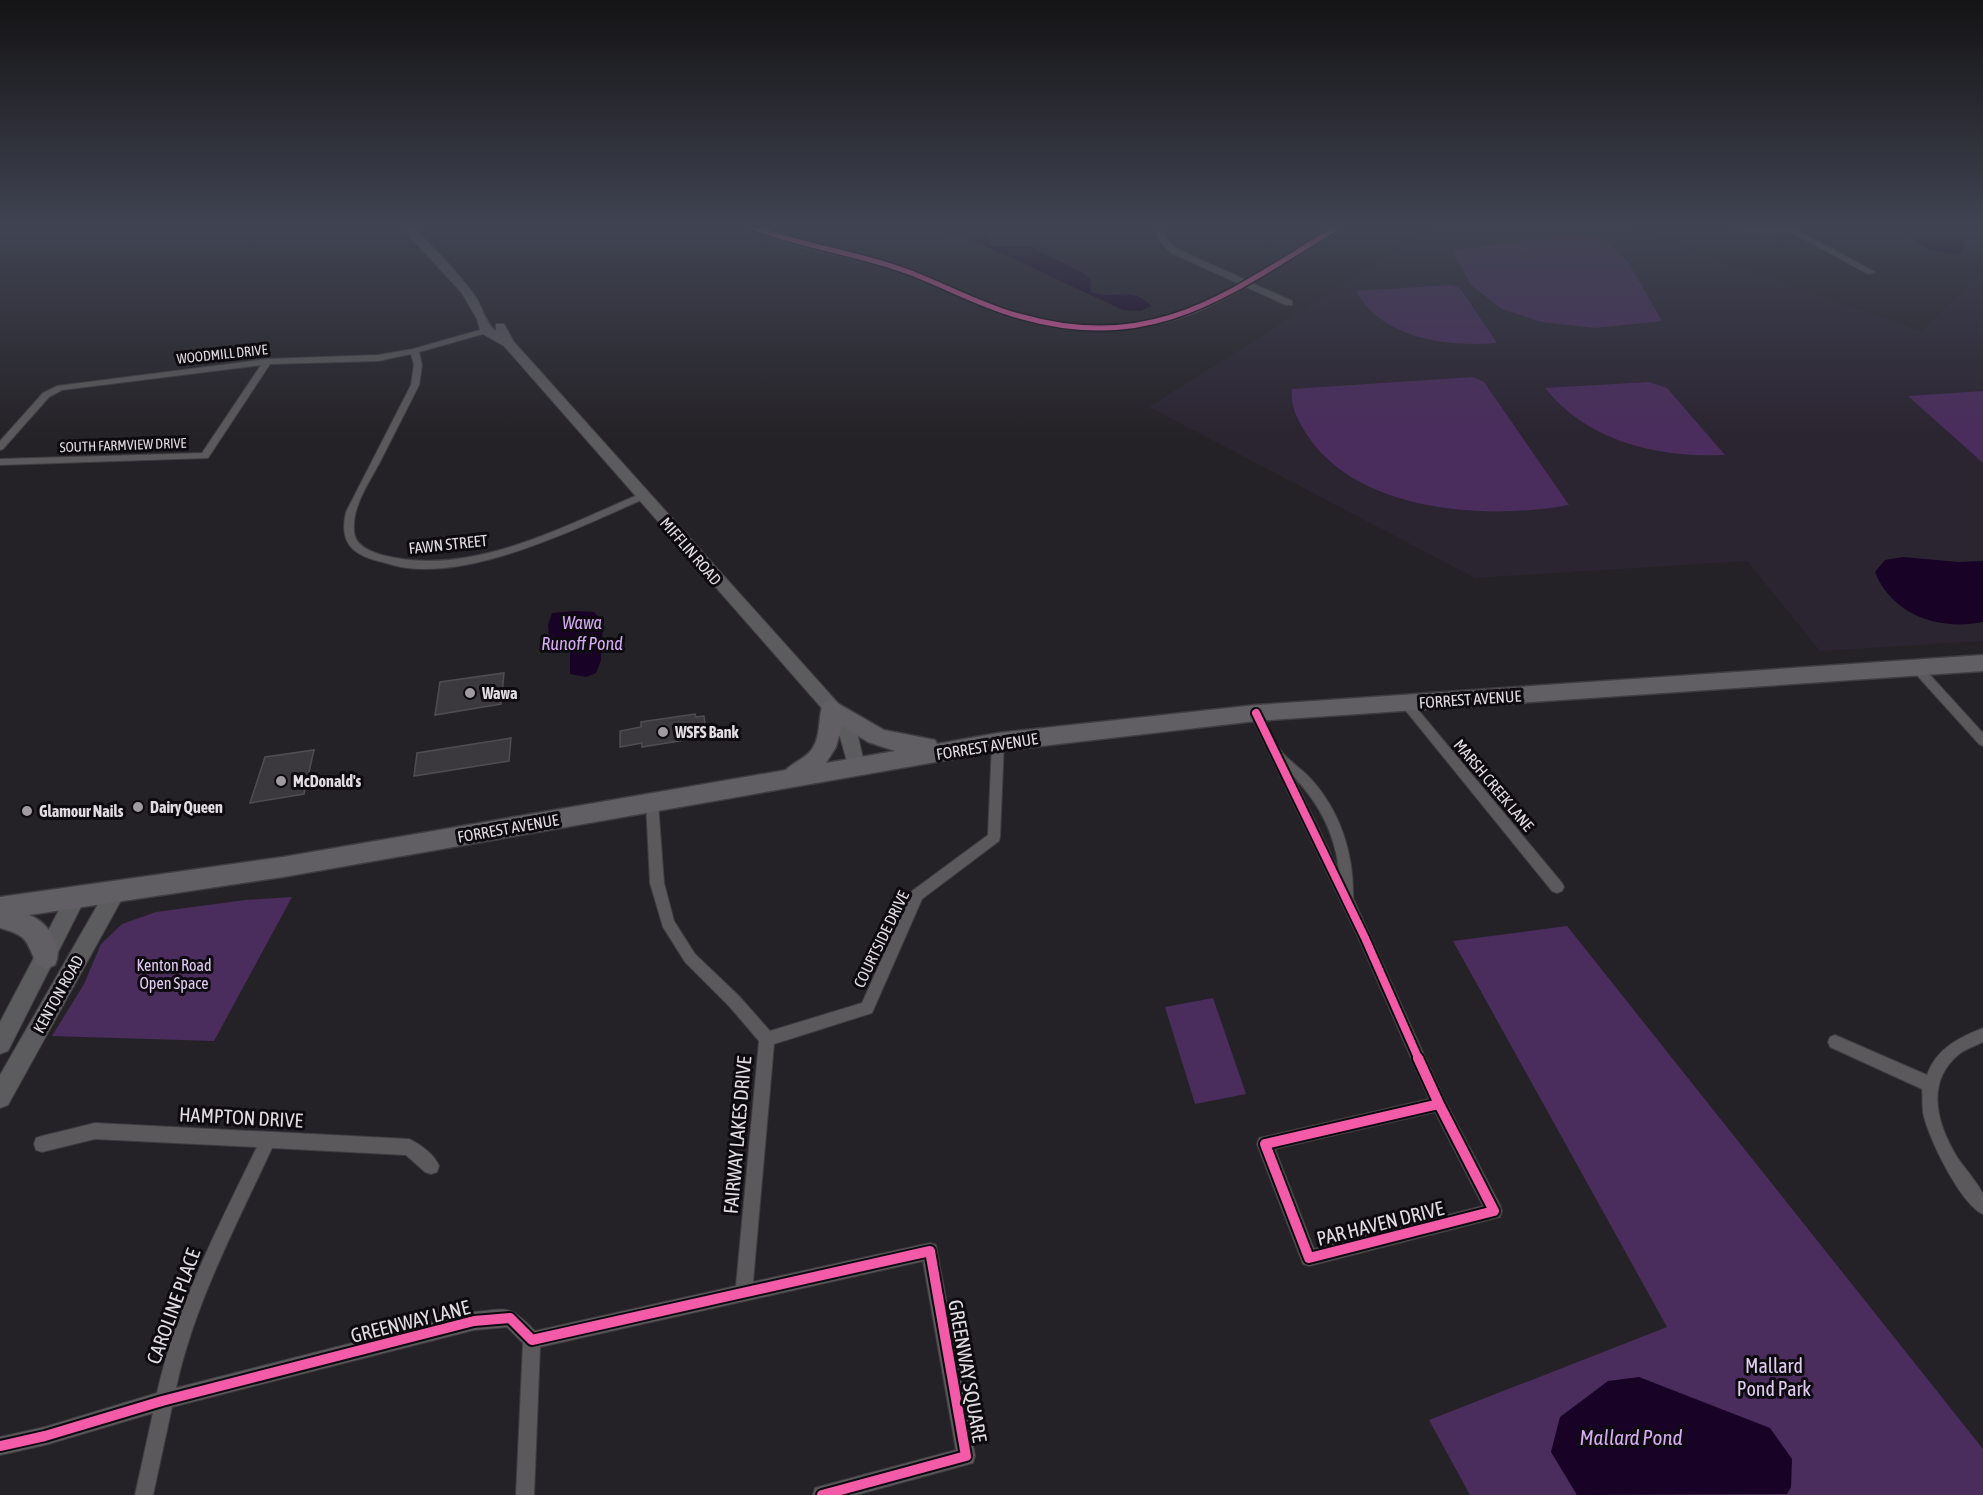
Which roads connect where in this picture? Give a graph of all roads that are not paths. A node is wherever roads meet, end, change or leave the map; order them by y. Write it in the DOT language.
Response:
graph roads {
  1 [pos="470,297"];
  2 [pos="969,297"];
  3 [pos="1219,297"];
  4 [pos="1276,297"];
  5 [pos="1290,303"];
  6 [pos="489,326"];
  7 [pos="414,351"];
  8 [pos="267,362"];
  9 [pos="0,447"];
  10 [pos="0,462"];
  11 [pos="643,496"];
  12 [pos="1983,663"];
  13 [pos="1917,668"];
  14 [pos="1406,703"];
  15 [pos="832,708"];
  16 [pos="1256,713"];
  17 [pos="1983,741"];
  18 [pos="998,742"];
  19 [pos="968,748"];
  20 [pos="1275,753"];
  21 [pos="856,767"];
  22 [pos="778,781"];
  23 [pos="652,803"];
  24 [pos="1557,887"];
  25 [pos="116,891"];
  26 [pos="76,897"];
  27 [pos="1346,898"];
  28 [pos="0,908"];
  29 [pos="0,917"];
  30 [pos="46,957"];
  31 [pos="1983,1035"];
  32 [pos="767,1039"];
  33 [pos="1835,1042"];
  34 [pos="0,1044"];
  35 [pos="1929,1084"];
  36 [pos="0,1097"];
  37 [pos="1439,1104"];
  38 [pos="268,1140"];
  39 [pos="42,1144"];
  40 [pos="431,1166"];
  41 [pos="1983,1206"];
  42 [pos="744,1293"];
  43 [pos="532,1340"];
  44 [pos="162,1401"];
  45 [pos="0,1446"];
  46 [pos="144,1495"];
  47 [pos="525,1495"];
  48 [pos="822,1495"];
  1 -- 6 [label="main road, MIFFLIN ROAD"];
  2 -- 3 [label="street"];
  4 -- 5 [label="street"];
  6 -- 7 [label="street, WOODMILL DRIVE"];
  6 -- 11 [label="main road, MIFFLIN ROAD"];
  7 -- 8 [label="street, WOODMILL DRIVE"];
  7 -- 11 [label="street, FAWN STREET"];
  8 -- 9 [label="street, WOODMILL DRIVE"];
  8 -- 10 [label="street, SOUTH FARMVIEW DRIVE"];
  11 -- 15 [label="main road, MIFFLIN ROAD"];
  12 -- 13 [label="highway, FORREST AVENUE"];
  13 -- 14 [label="highway, FORREST AVENUE"];
  13 -- 17 [label="street"];
  14 -- 16 [label="highway, FORREST AVENUE"];
  14 -- 24 [label="street, MARSH CREEK LANE"];
  15 -- 19 [label="highway"];
  15 -- 21 [label="main road, MIFFLIN ROAD"];
  15 -- 22 [label="highway"];
  16 -- 18 [label="highway, FORREST AVENUE"];
  16 -- 20 [label="street, PAR HAVEN DRIVE"];
  18 -- 19 [label="highway, FORREST AVENUE"];
  18 -- 32 [label="street, COURTSIDE DRIVE"];
  19 -- 21 [label="highway, FORREST AVENUE"];
  20 -- 27 [label="street, PAR HAVEN DRIVE"];
  20 -- 27 [label="street, PAR HAVEN DRIVE"];
  21 -- 22 [label="highway, FORREST AVENUE"];
  22 -- 23 [label="highway, FORREST AVENUE"];
  23 -- 25 [label="highway, FORREST AVENUE"];
  23 -- 32 [label="street, FAIRWAY LAKES DRIVE"];
  25 -- 26 [label="highway, FORREST AVENUE"];
  25 -- 36 [label="main road, KENTON ROAD"];
  26 -- 28 [label="highway, FORREST AVENUE"];
  26 -- 30 [label="main road, KENTON ROAD"];
  27 -- 37 [label="street, PAR HAVEN DRIVE"];
  29 -- 30 [label="highway"];
  30 -- 34 [label="main road, KENTON ROAD"];
  31 -- 35 [label="street"];
  32 -- 42 [label="street, FAIRWAY LAKES DRIVE"];
  33 -- 35 [label="street"];
  35 -- 41 [label="street"];
  37 -- 37 [label="street, PAR HAVEN DRIVE"];
  38 -- 39 [label="street, HAMPTON DRIVE"];
  38 -- 40 [label="street, HAMPTON DRIVE"];
  38 -- 44 [label="street, CAROLINE PLACE"];
  42 -- 43 [label="street"];
  42 -- 48 [label="street, GREENWAY SQUARE"];
  43 -- 44 [label="street, GREENWAY LANE"];
  43 -- 47 [label="street"];
  44 -- 45 [label="street, GREENWAY LANE"];
  44 -- 46 [label="street, CAROLINE PLACE"];
}
